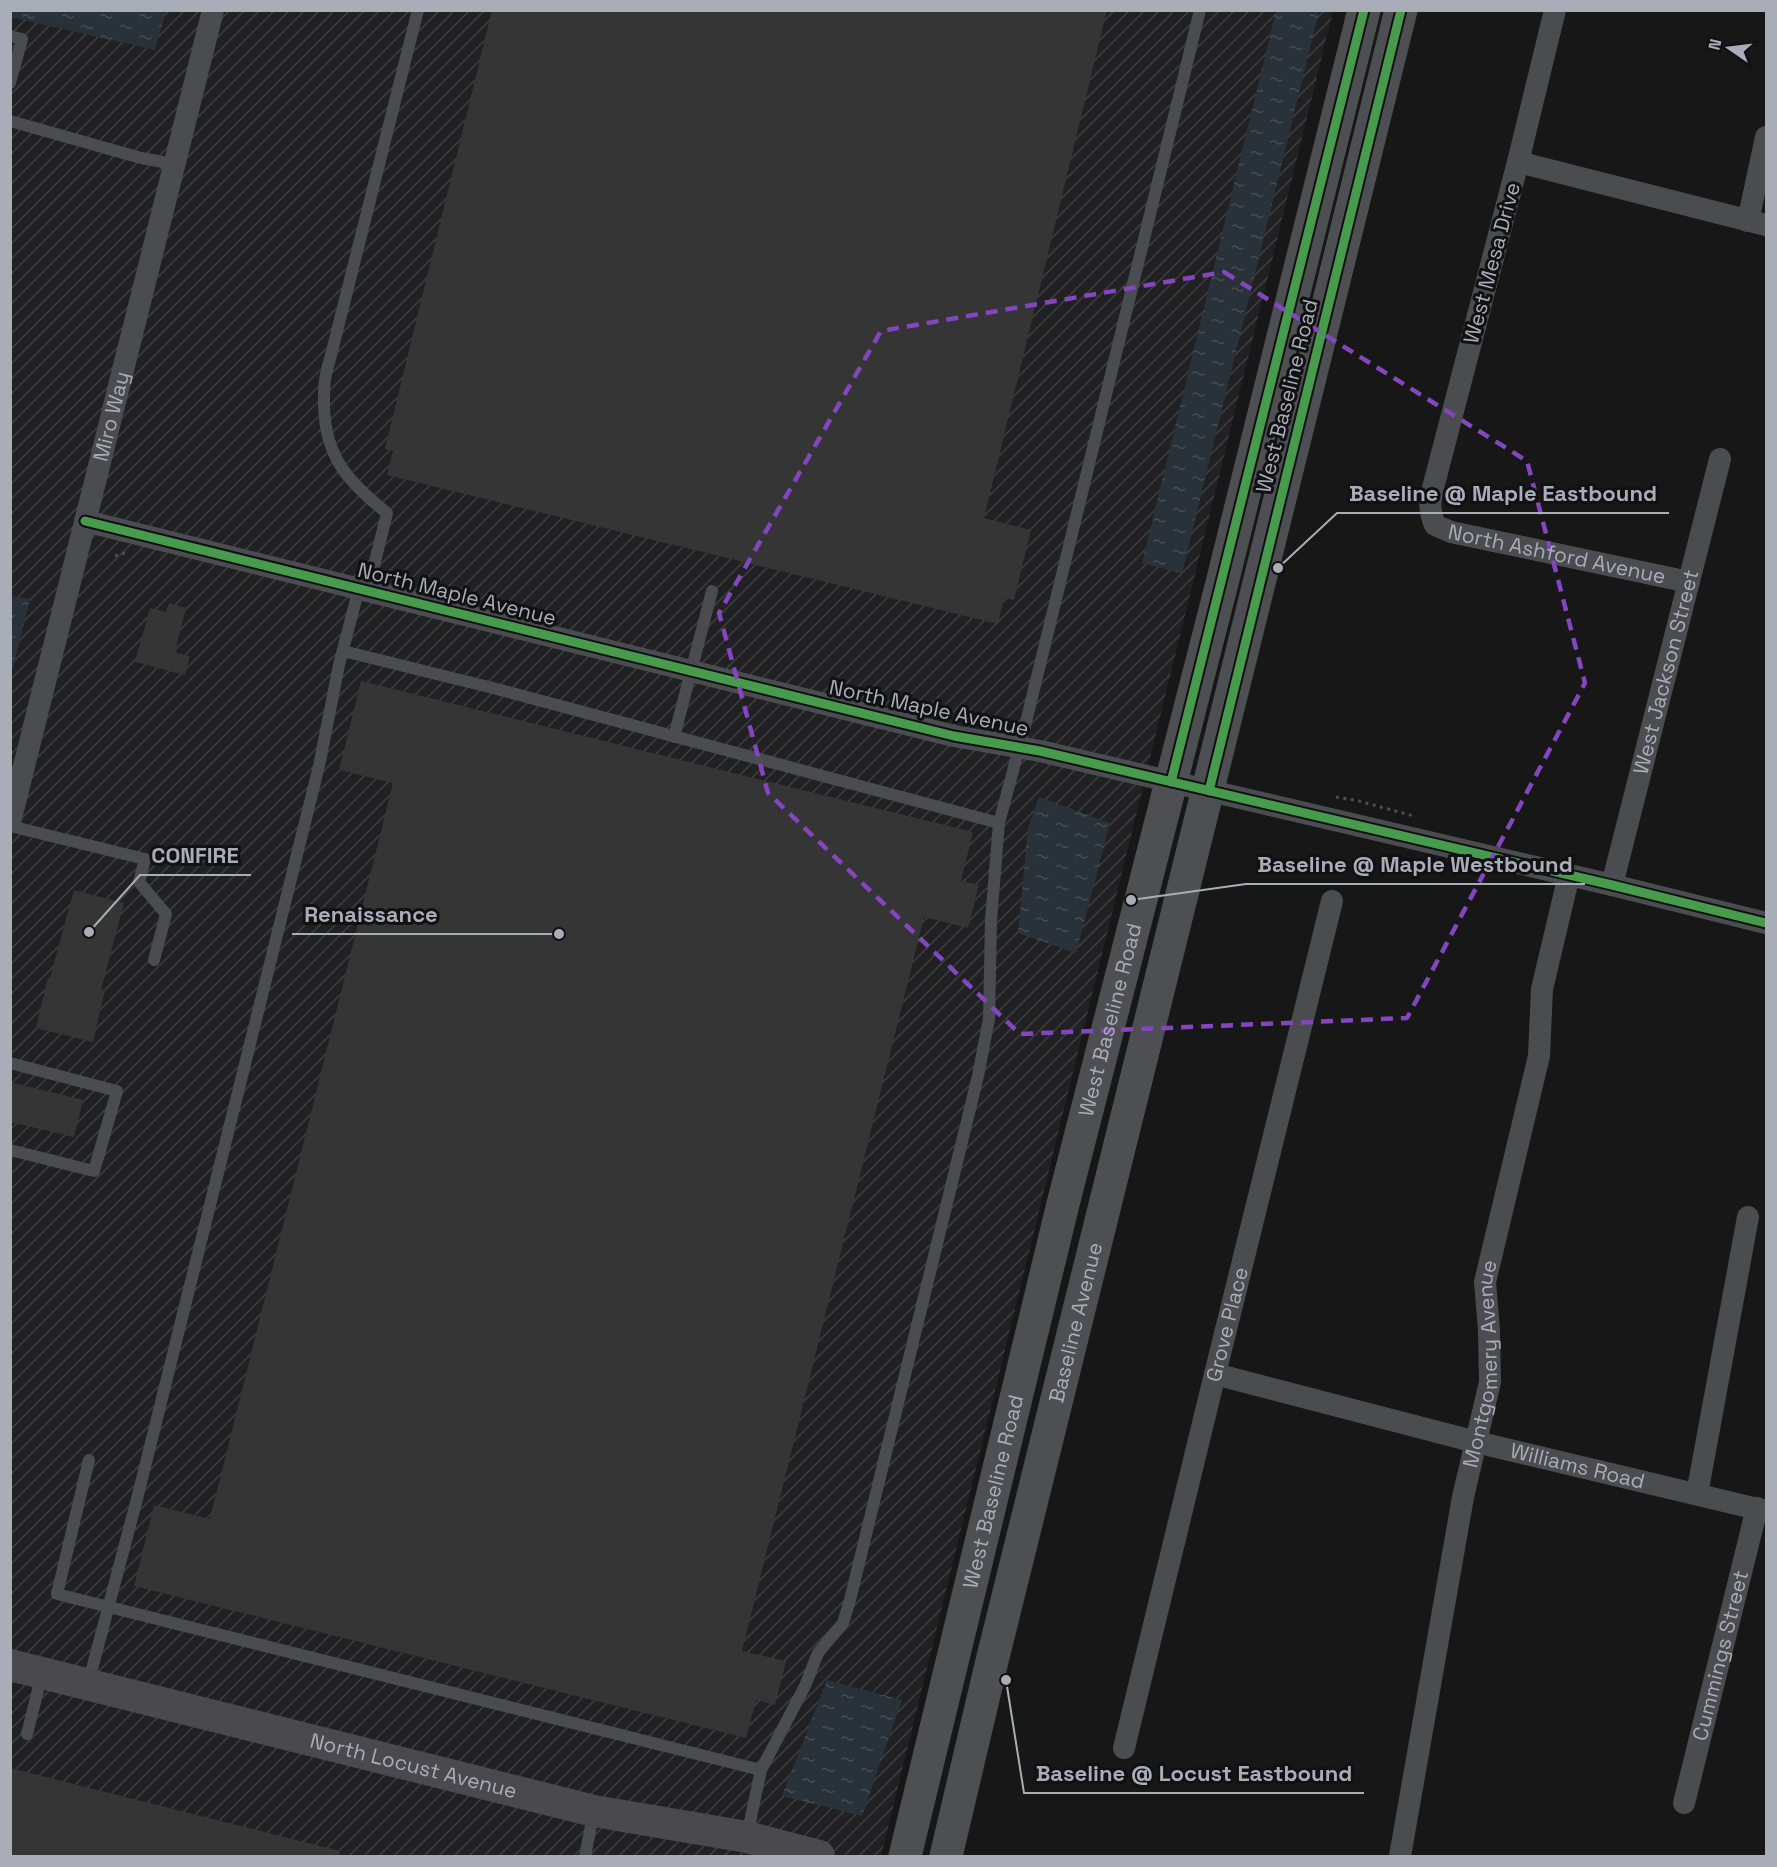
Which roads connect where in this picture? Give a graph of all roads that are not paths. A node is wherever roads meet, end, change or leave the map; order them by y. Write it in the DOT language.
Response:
graph roads {
  1 [pos="213,10"];
  2 [pos="418,10"];
  3 [pos="1200,10"];
  4 [pos="1364,10"];
  5 [pos="1401,10"];
  6 [pos="1555,10"];
  7 [pos="10,36"];
  8 [pos="10,84"];
  9 [pos="10,121"];
  10 [pos="1767,137"];
  11 [pos="1518,162"];
  12 [pos="174,164"];
  13 [pos="1757,223"];
  14 [pos="1720,459"];
  15 [pos="1431,515"];
  16 [pos="85,521"];
  17 [pos="1689,582"];
  18 [pos="364,589"];
  19 [pos="712,591"];
  20 [pos="343,651"];
  21 [pos="691,671"];
  22 [pos="674,737"];
  23 [pos="1020,746"];
  24 [pos="1171,782"];
  25 [pos="1209,791"];
  26 [pos="999,823"];
  27 [pos="10,824"];
  28 [pos="1569,875"];
  29 [pos="1612,885"];
  30 [pos="1332,901"];
  31 [pos="1767,923"];
  32 [pos="154,960"];
  33 [pos="10,1063"];
  34 [pos="10,1150"];
  35 [pos="1748,1217"];
  36 [pos="1215,1374"];
  37 [pos="1476,1442"];
  38 [pos="89,1460"];
  39 [pos="1697,1494"];
  40 [pos="1762,1509"];
  41 [pos="108,1607"];
  42 [pos="10,1665"];
  43 [pos="42,1673"];
  44 [pos="88,1684"];
  45 [pos="27,1734"];
  46 [pos="1124,1748"];
  47 [pos="761,1770"];
  48 [pos="1684,1803"];
  49 [pos="594,1811"];
  50 [pos="747,1837"];
  51 [pos="585,1857"];
  52 [pos="819,1857"];
  53 [pos="904,1857"];
  54 [pos="946,1857"];
  55 [pos="1400,1857"];
  1 -- 12 [label="street, Miro Way"];
  2 -- 18 [label="lane"];
  3 -- 23 [label="lane"];
  4 -- 24 [label="main road, West Baseline Road"];
  5 -- 25 [label="main road, West Baseline Road"];
  6 -- 11 [label="street, West Mesa Drive"];
  7 -- 8 [label="lane"];
  9 -- 12 [label="lane"];
  10 -- 13 [label="street"];
  11 -- 13 [label="street"];
  11 -- 15 [label="street, West Mesa Drive"];
  12 -- 16 [label="street, Miro Way"];
  14 -- 17 [label="street, West Jackson Street"];
  15 -- 17 [label="street, North Ashford Avenue"];
  16 -- 18 [label="street, North Maple Avenue"];
  16 -- 27 [label="street, Miro Way"];
  17 -- 29 [label="street, West Jackson Street"];
  18 -- 20 [label="lane"];
  18 -- 21 [label="street, North Maple Avenue"];
  19 -- 21 [label="lane"];
  20 -- 22 [label="lane"];
  20 -- 41 [label="lane"];
  21 -- 22 [label="lane"];
  21 -- 23 [label="street, North Maple Avenue"];
  22 -- 26 [label="lane"];
  23 -- 24 [label="street, North Maple Avenue"];
  23 -- 26 [label="lane"];
  24 -- 25 [label="street, North Maple Avenue"];
  24 -- 53 [label="main road, West Baseline Road"];
  25 -- 28 [label="street, North Maple Avenue"];
  25 -- 54 [label="main road, Baseline Avenue"];
  26 -- 47 [label="lane"];
  27 -- 32 [label="lane"];
  28 -- 29 [label="street, North Maple Avenue"];
  28 -- 37 [label="street, Montgomery Avenue"];
  29 -- 31 [label="street, North Maple Avenue"];
  30 -- 36 [label="street, Grove Place"];
  33 -- 34 [label="lane"];
  35 -- 39 [label="street"];
  36 -- 37 [label="street, Williams Road"];
  36 -- 46 [label="street, Grove Place"];
  37 -- 39 [label="street, Williams Road"];
  37 -- 55 [label="street, Montgomery Avenue"];
  38 -- 41 [label="lane"];
  39 -- 40 [label="street, Williams Road"];
  40 -- 48 [label="street, Cummings Street"];
  41 -- 44 [label="lane"];
  41 -- 47 [label="lane"];
  42 -- 43 [label="street, North Locust Avenue"];
  43 -- 44 [label="street, North Locust Avenue"];
  43 -- 45 [label="lane"];
  44 -- 49 [label="street, North Locust Avenue"];
  47 -- 50 [label="lane"];
  49 -- 50 [label="street, North Locust Avenue"];
  49 -- 51 [label="lane"];
  50 -- 52 [label="street, North Locust Avenue"];
}
